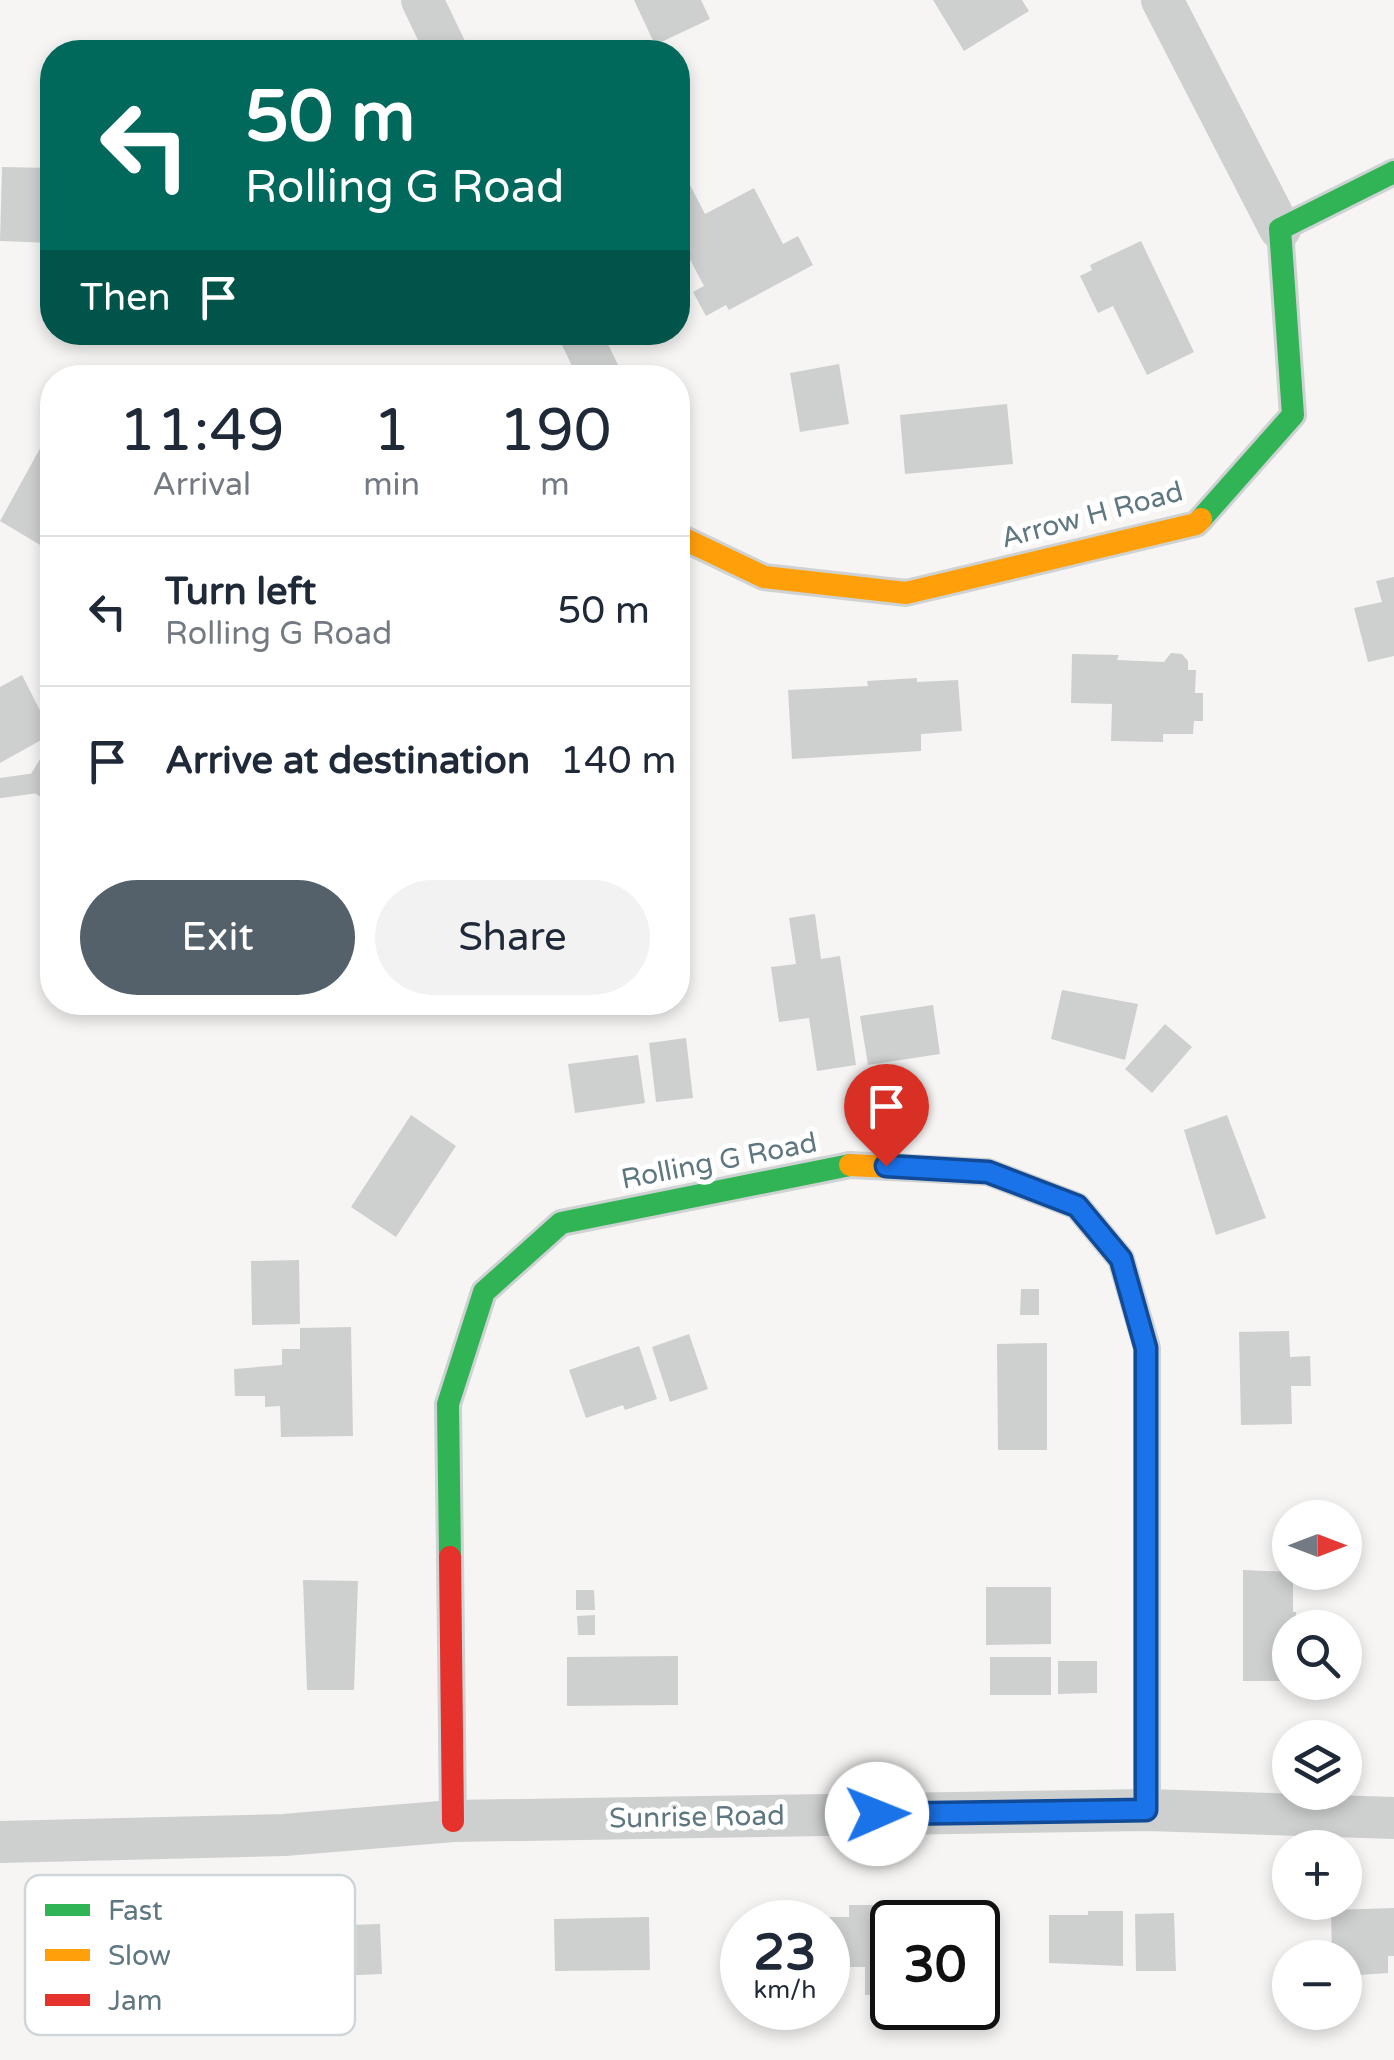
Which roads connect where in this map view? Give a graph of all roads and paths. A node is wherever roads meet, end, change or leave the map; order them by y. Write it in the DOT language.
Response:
graph roads {
  1 [pos="422,0"];
  2 [pos="1162,0"];
  3 [pos="441,40"];
  4 [pos="1394,172"];
  5 [pos="1280,229"];
  6 [pos="690,542"];
  7 [pos="40,787"];
  8 [pos="0,788"];
  9 [pos="1146,1810"];
  10 [pos="1394,1818"];
  11 [pos="453,1821"];
  12 [pos="0,1842"];
  1 -- 3 [label="street"];
  2 -- 5 [label="street"];
  4 -- 5 [label="street"];
  5 -- 6 [label="street, Arrow H Road"];
  7 -- 8 [label="lane"];
  9 -- 10 [label="street, Sunrise Road"];
  9 -- 11 [label="street, Sunrise Road"];
  9 -- 11 [label="street, Rolling G Road"];
  11 -- 12 [label="street, Sunrise Road"];
}
